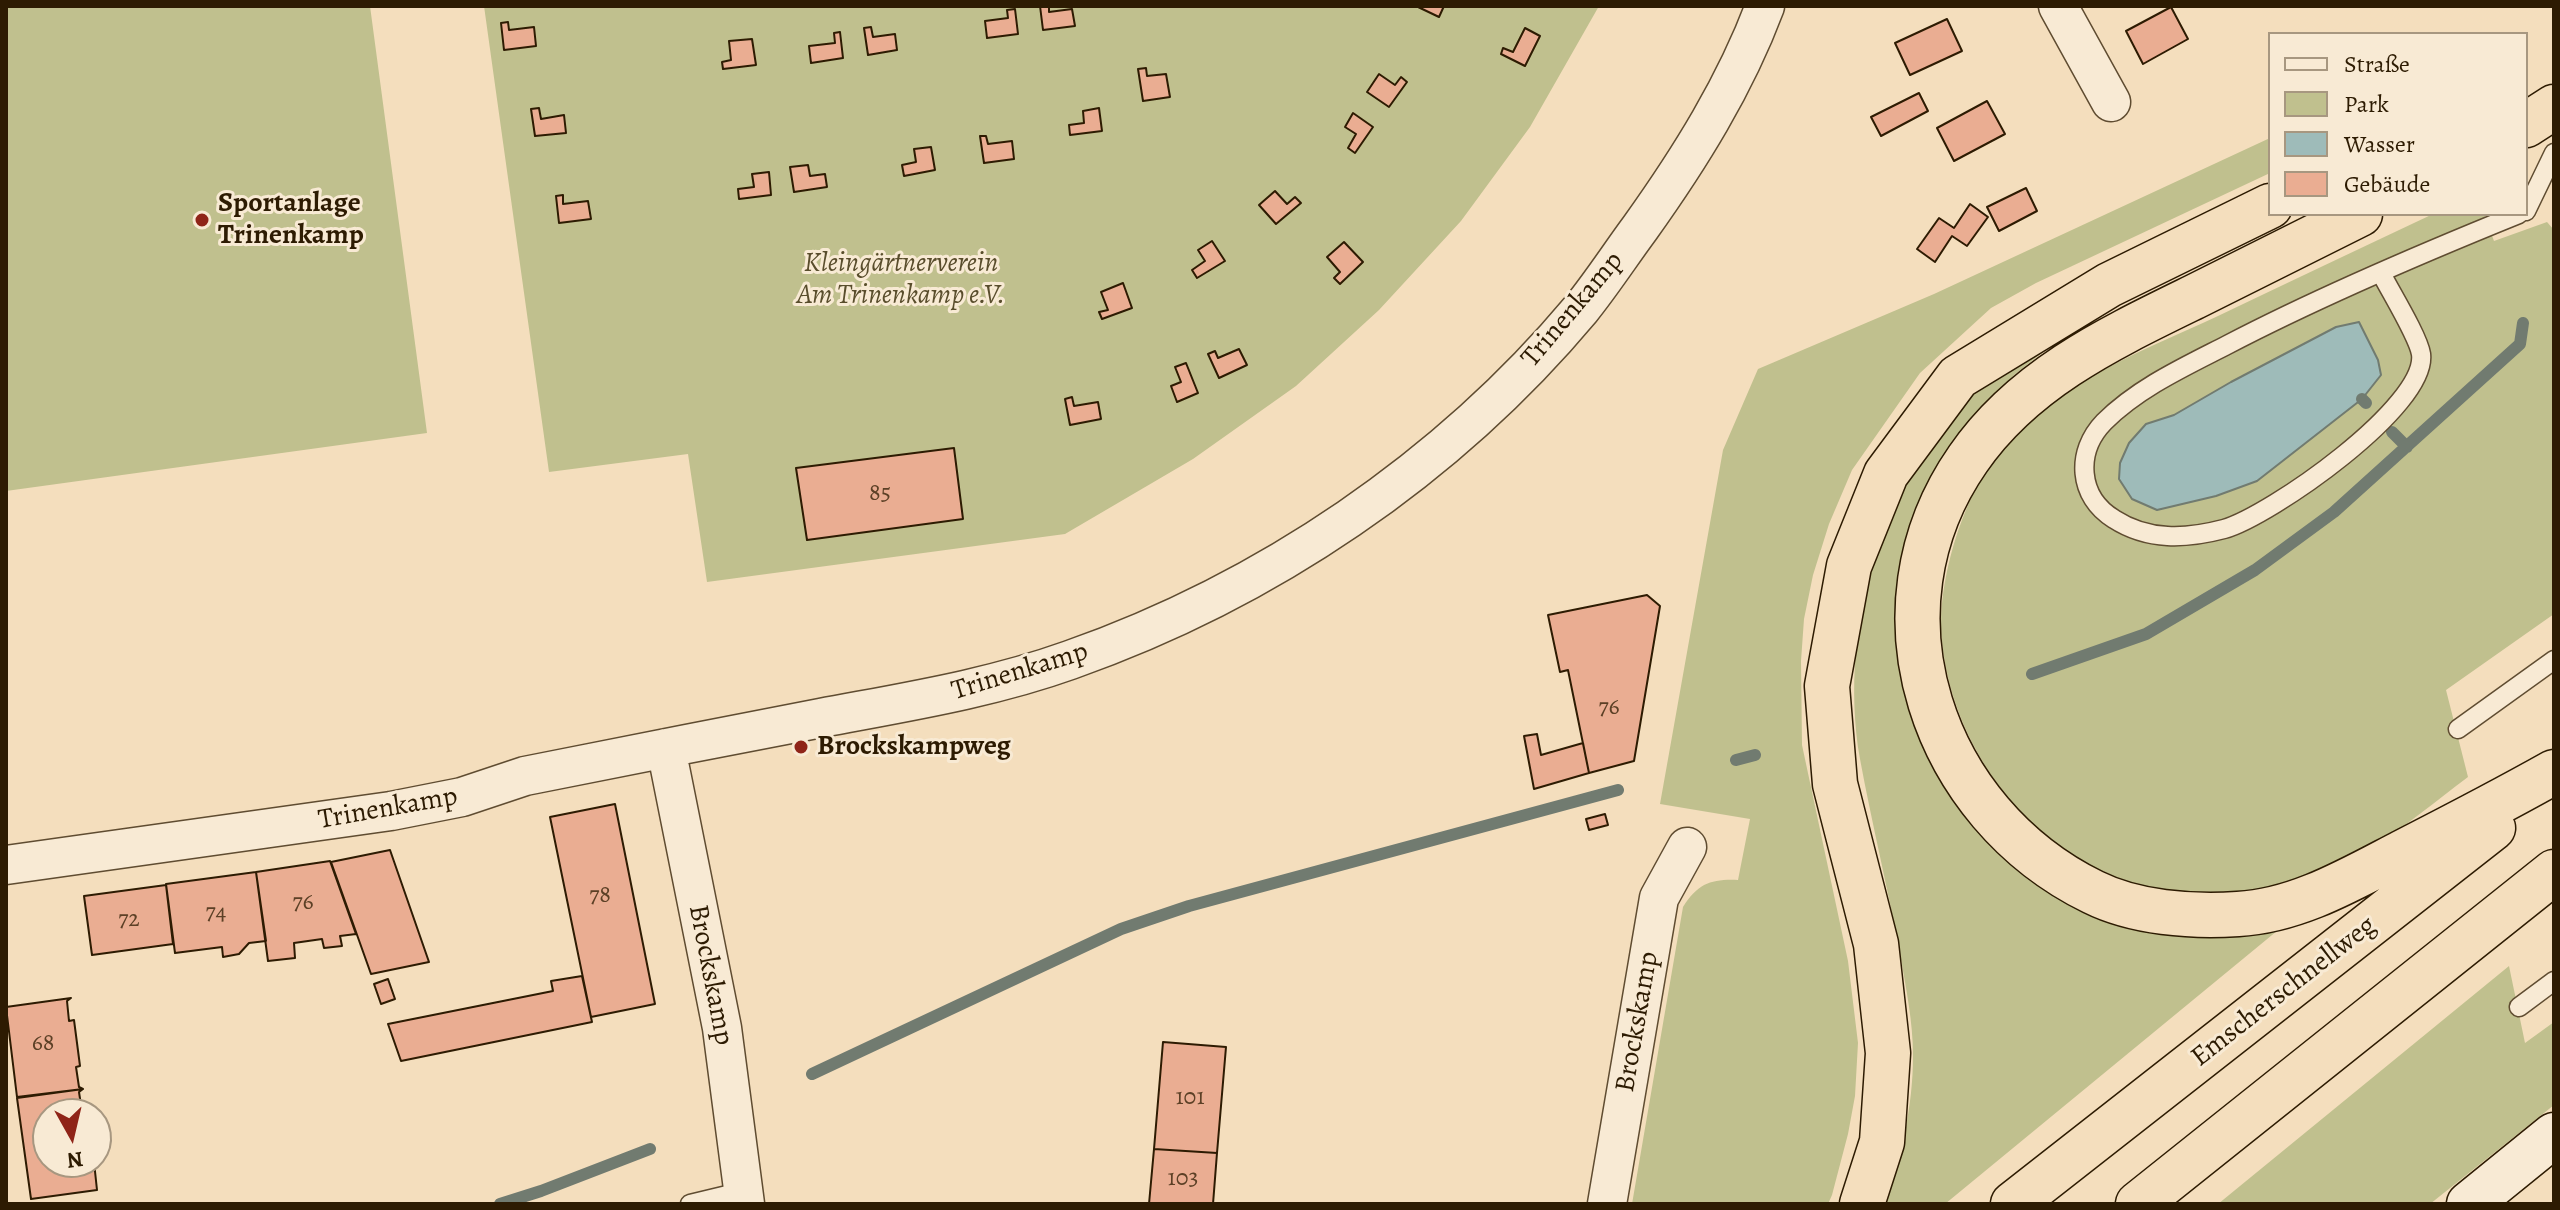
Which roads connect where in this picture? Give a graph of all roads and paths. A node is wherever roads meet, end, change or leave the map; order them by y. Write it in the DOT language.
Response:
graph roads {
  1 [pos="1765,6"];
  2 [pos="2058,6"];
  3 [pos="2554,92"];
  4 [pos="2528,96"];
  5 [pos="2111,102"];
  6 [pos="2554,107"];
  7 [pos="2528,124"];
  8 [pos="2554,153"];
  9 [pos="2268,207"];
  10 [pos="2528,207"];
  11 [pos="2356,216"];
  12 [pos="2514,216"];
  13 [pos="2381,273"];
  14 [pos="2554,660"];
  15 [pos="2458,729"];
  16 [pos="666,748"];
  17 [pos="2554,772"];
  18 [pos="2554,779"];
  19 [pos="2478,827"];
  20 [pos="1687,847"];
  21 [pos="6,865"];
  22 [pos="2554,872"];
  23 [pos="2554,981"];
  24 [pos="2519,1007"];
  25 [pos="2554,1135"];
  26 [pos="745,1198"];
  27 [pos="690,1204"];
  28 [pos="1607,1204"];
  29 [pos="1862,1204"];
  30 [pos="2013,1204"];
  31 [pos="2138,1204"];
  32 [pos="2469,1204"];
  1 -- 16 [label="street, Trinenkamp"];
  2 -- 5 [label="street"];
  3 -- 4 [label="highway"];
  6 -- 7 [label="highway"];
  8 -- 10 [label="lane"];
  9 -- 29 [label="highway"];
  11 -- 19 [label="highway"];
  12 -- 13 [label="lane"];
  13 -- 13 [label="lane"];
  14 -- 15 [label="lane"];
  16 -- 21 [label="street, Trinenkamp"];
  16 -- 26 [label="street, Brockskamp"];
  17 -- 19 [label="highway"];
  18 -- 19 [label="highway, Emscherschnellweg"];
  19 -- 30 [label="highway, Emscherschnellweg"];
  20 -- 28 [label="street, Brockskamp"];
  22 -- 31 [label="highway"];
  23 -- 24 [label="lane"];
  25 -- 32 [label="main road"];
  26 -- 27 [label="lane"];
}
